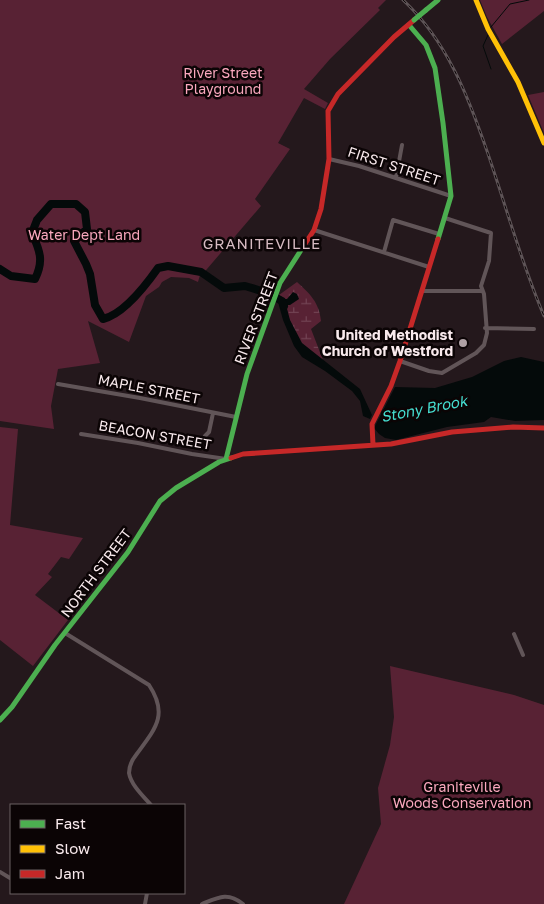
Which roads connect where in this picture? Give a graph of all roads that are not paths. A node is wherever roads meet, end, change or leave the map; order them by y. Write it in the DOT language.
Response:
graph roads {
  1 [pos="438,0"];
  2 [pos="476,0"];
  3 [pos="408,25"];
  4 [pos="544,143"];
  5 [pos="402,145"];
  6 [pos="330,159"];
  7 [pos="396,178"];
  8 [pos="451,196"];
  9 [pos="445,218"];
  10 [pos="314,230"];
  11 [pos="439,234"];
  12 [pos="384,252"];
  13 [pos="429,267"];
  14 [pos="422,291"];
  15 [pos="482,291"];
  16 [pos="485,328"];
  17 [pos="534,330"];
  18 [pos="400,361"];
  19 [pos="58,384"];
  20 [pos="213,413"];
  21 [pos="236,417"];
  22 [pos="544,428"];
  23 [pos="81,434"];
  24 [pos="205,436"];
  25 [pos="373,445"];
  26 [pos="226,459"];
  27 [pos="65,633"];
  28 [pos="514,634"];
  29 [pos="523,655"];
  30 [pos="0,720"];
  31 [pos="150,804"];
  32 [pos="0,872"];
  33 [pos="10,878"];
  34 [pos="202,904"];
  35 [pos="243,904"];
  1 -- 3 [label="main road, RIVER STREET, bridge"];
  2 -- 4 [label="main road"];
  3 -- 6 [label="main road, RIVER STREET"];
  3 -- 8 [label="main road"];
  5 -- 7 [label="street"];
  6 -- 7 [label="street, FIRST STREET"];
  6 -- 10 [label="main road, RIVER STREET"];
  7 -- 8 [label="street, FIRST STREET"];
  8 -- 9 [label="main road"];
  9 -- 11 [label="main road"];
  9 -- 15 [label="street"];
  10 -- 12 [label="street"];
  10 -- 21 [label="main road, RIVER STREET"];
  11 -- 12 [label="street"];
  11 -- 13 [label="main road"];
  12 -- 13 [label="street"];
  13 -- 14 [label="main road"];
  14 -- 15 [label="street"];
  14 -- 18 [label="main road"];
  15 -- 16 [label="street"];
  16 -- 17 [label="street"];
  16 -- 18 [label="street"];
  18 -- 25 [label="main road"];
  19 -- 20 [label="street, MAPLE STREET"];
  20 -- 21 [label="street, MAPLE STREET"];
  20 -- 24 [label="street"];
  21 -- 26 [label="main road, RIVER STREET"];
  22 -- 25 [label="main road, NORTH STREET"];
  23 -- 26 [label="street, BEACON STREET"];
  25 -- 26 [label="main road, NORTH STREET"];
  26 -- 27 [label="main road, NORTH STREET"];
  27 -- 30 [label="main road, NORTH STREET"];
  27 -- 31 [label="street"];
  28 -- 29 [label="street"];
  32 -- 33 [label="street"];
  34 -- 35 [label="street"];
}
